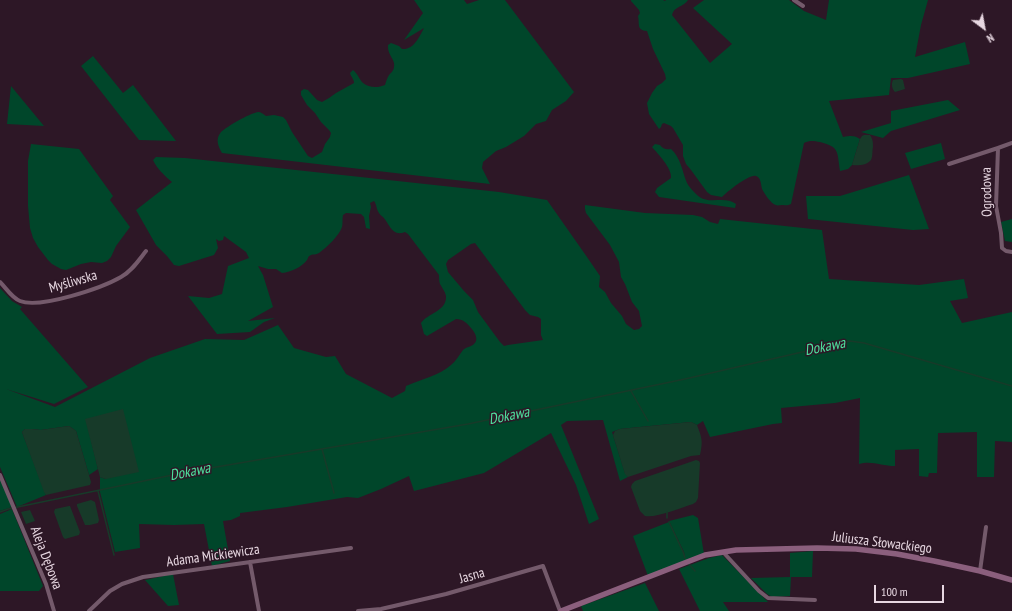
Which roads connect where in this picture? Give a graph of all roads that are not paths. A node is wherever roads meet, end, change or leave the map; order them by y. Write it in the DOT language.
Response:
graph roads {
  1 [pos="794,0"];
  2 [pos="803,6"];
  3 [pos="1012,142"];
  4 [pos="998,148"];
  5 [pos="949,164"];
  6 [pos="146,251"];
  7 [pos="1012,252"];
  8 [pos="0,282"];
  9 [pos="0,475"];
  10 [pos="986,527"];
  11 [pos="351,548"];
  12 [pos="723,552"];
  13 [pos="250,562"];
  14 [pos="980,571"];
  15 [pos="1012,580"];
  16 [pos="814,599"];
  17 [pos="54,611"];
  18 [pos="89,611"];
  19 [pos="259,611"];
  20 [pos="358,611"];
  21 [pos="364,611"];
  22 [pos="560,611"];
  1 -- 2 [label="street"];
  3 -- 4 [label="street, Ogrodowa"];
  4 -- 5 [label="street"];
  4 -- 7 [label="street, Ogrodowa"];
  6 -- 8 [label="street, Myśliwska"];
  9 -- 17 [label="street, Aleja Dębowa"];
  10 -- 14 [label="street"];
  11 -- 13 [label="street, Adama Mickiewicza"];
  12 -- 14 [label="street, Juliusza Słowackiego"];
  12 -- 16 [label="street"];
  12 -- 22 [label="street, Juliusza Słowackiego"];
  13 -- 18 [label="street, Adama Mickiewicza"];
  13 -- 19 [label="street"];
  14 -- 15 [label="street, Juliusza Słowackiego"];
  20 -- 21 [label="street, Jasna"];
  21 -- 22 [label="street, Jasna"];
}
